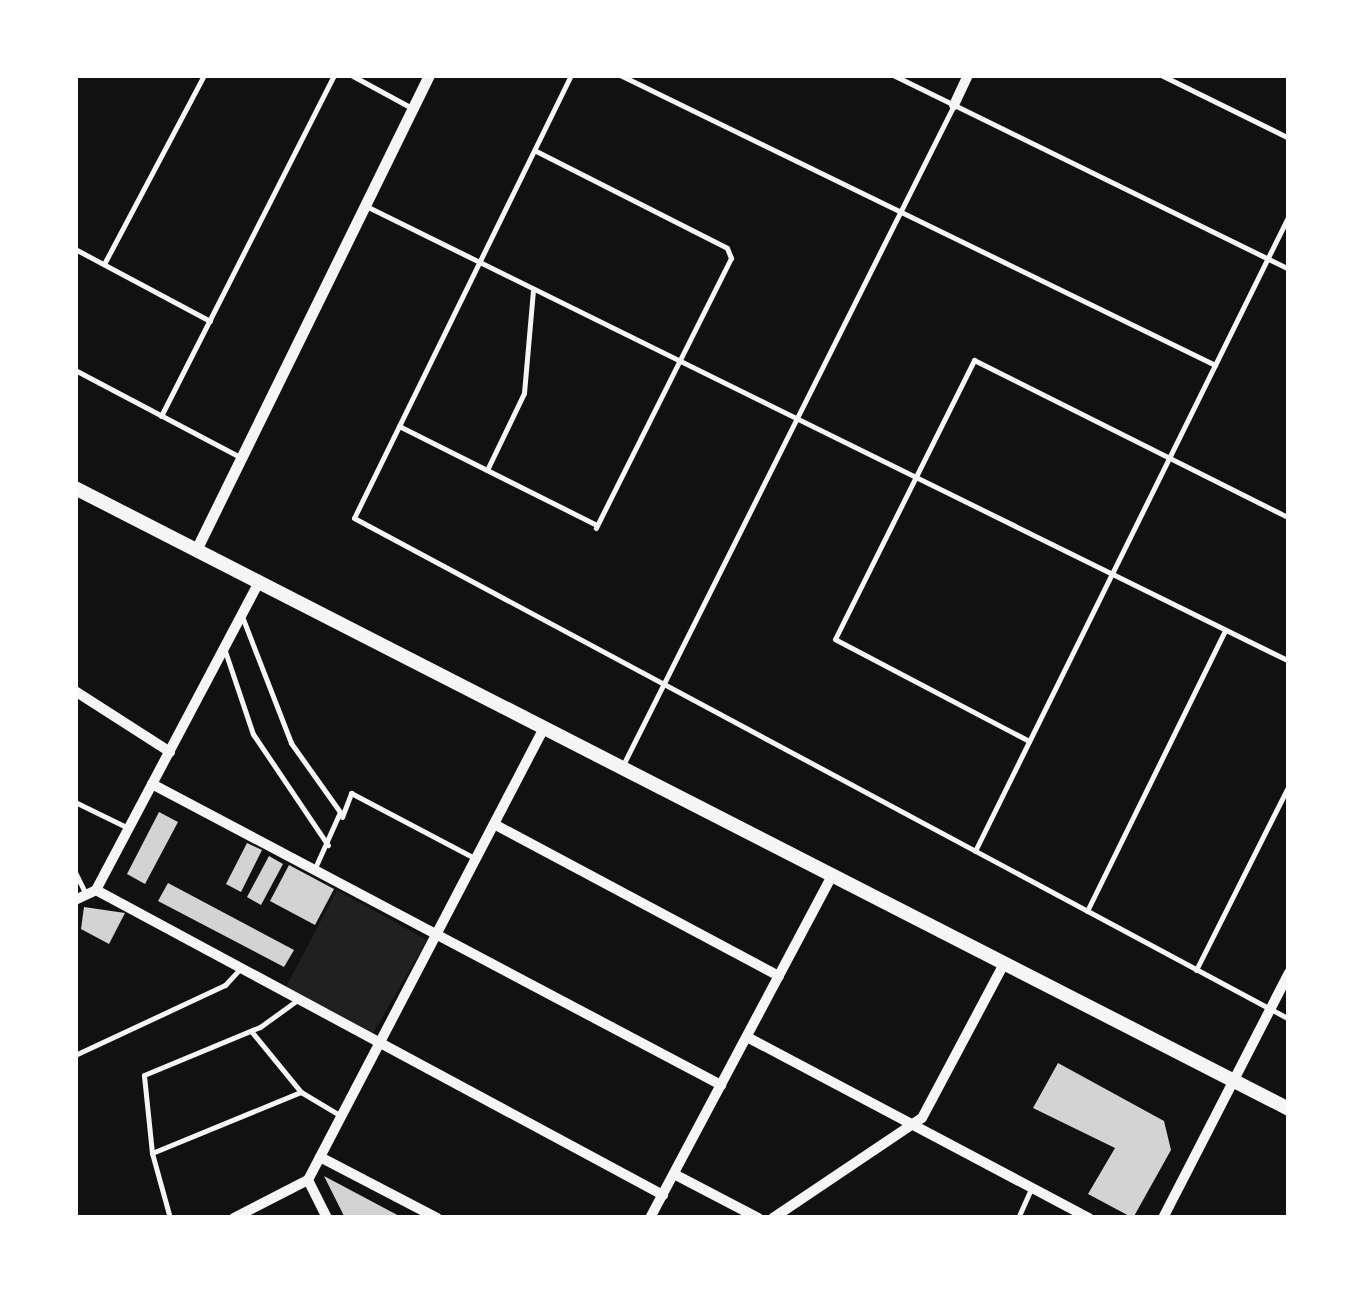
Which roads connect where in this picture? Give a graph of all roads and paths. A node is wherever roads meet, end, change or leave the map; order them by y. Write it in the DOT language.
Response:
graph roads {
  1 [pos="204,75"];
  2 [pos="334,75"];
  3 [pos="351,75"];
  4 [pos="429,75"];
  5 [pos="571,75"];
  6 [pos="620,75"];
  7 [pos="893,75"];
  8 [pos="968,75"];
  9 [pos="1161,75"];
  10 [pos="954,105"];
  11 [pos="412,108"];
  12 [pos="1289,138"];
  13 [pos="535,150"];
  14 [pos="365,206"];
  15 [pos="898,210"];
  16 [pos="1289,216"];
  17 [pos="75,249"];
  18 [pos="1268,259"];
  19 [pos="479,263"];
  20 [pos="104,264"];
  21 [pos="1289,270"];
  22 [pos="533,290"];
  23 [pos="210,321"];
  24 [pos="679,362"];
  25 [pos="1215,366"];
  26 [pos="75,370"];
  27 [pos="162,416"];
  28 [pos="794,420"];
  29 [pos="400,426"];
  30 [pos="1170,457"];
  31 [pos="242,458"];
  32 [pos="487,470"];
  33 [pos="913,476"];
  34 [pos="75,488"];
  35 [pos="1289,518"];
  36 [pos="196,550"];
  37 [pos="1112,574"];
  38 [pos="260,582"];
  39 [pos="242,616"];
  40 [pos="1226,630"];
  41 [pos="224,648"];
  42 [pos="1289,661"];
  43 [pos="663,684"];
  44 [pos="75,691"];
  45 [pos="544,728"];
  46 [pos="1029,741"];
  47 [pos="170,752"];
  48 [pos="622,768"];
  49 [pos="152,784"];
  50 [pos="1289,785"];
  51 [pos="75,802"];
  52 [pos="340,820"];
  53 [pos="494,824"];
  54 [pos="131,825"];
  55 [pos="328,845"];
  56 [pos="975,851"];
  57 [pos="476,859"];
  58 [pos="314,870"];
  59 [pos="75,872"];
  60 [pos="832,876"];
  61 [pos="86,895"];
  62 [pos="1087,912"];
  63 [pos="436,934"];
  64 [pos="1004,964"];
  65 [pos="240,969"];
  66 [pos="1196,970"];
  67 [pos="1289,973"];
  68 [pos="779,976"];
  69 [pos="298,1001"];
  70 [pos="1270,1009"];
  71 [pos="1289,1018"];
  72 [pos="251,1031"];
  73 [pos="747,1037"];
  74 [pos="378,1045"];
  75 [pos="75,1055"];
  76 [pos="1233,1081"];
  77 [pos="721,1085"];
  78 [pos="301,1092"];
  79 [pos="1289,1110"];
  80 [pos="342,1116"];
  81 [pos="911,1124"];
  82 [pos="152,1153"];
  83 [pos="320,1157"];
  84 [pos="674,1174"];
  85 [pos="308,1180"];
  86 [pos="1032,1188"];
  87 [pos="662,1195"];
  88 [pos="170,1218"];
  89 [pos="234,1218"];
  90 [pos="327,1218"];
  91 [pos="437,1218"];
  92 [pos="650,1218"];
  93 [pos="758,1218"];
  94 [pos="773,1218"];
  95 [pos="926,1218"];
  96 [pos="976,1218"];
  97 [pos="1018,1218"];
  98 [pos="1089,1218"];
  99 [pos="1162,1218"];
  1 -- 20 [label="lane"];
  2 -- 23 [label="lane"];
  3 -- 11 [label="lane"];
  4 -- 11 [label="street"];
  5 -- 13 [label="lane"];
  6 -- 15 [label="lane"];
  7 -- 10 [label="lane"];
  8 -- 10 [label="street"];
  9 -- 12 [label="lane"];
  10 -- 15 [label="lane"];
  10 -- 18 [label="lane"];
  11 -- 14 [label="street"];
  13 -- 19 [label="lane"];
  13 -- 24 [label="lane"];
  14 -- 19 [label="lane"];
  14 -- 31 [label="street"];
  15 -- 25 [label="lane"];
  15 -- 28 [label="lane"];
  16 -- 18 [label="lane"];
  17 -- 20 [label="lane"];
  18 -- 21 [label="lane"];
  18 -- 25 [label="lane"];
  19 -- 22 [label="lane"];
  19 -- 29 [label="lane"];
  20 -- 23 [label="lane"];
  22 -- 24 [label="lane"];
  22 -- 32 [label="lane"];
  23 -- 27 [label="lane"];
  24 -- 28 [label="lane"];
  24 -- 32 [label="lane"];
  25 -- 30 [label="lane"];
  26 -- 27 [label="lane"];
  27 -- 31 [label="lane"];
  28 -- 33 [label="lane"];
  28 -- 43 [label="lane"];
  29 -- 32 [label="lane"];
  29 -- 43 [label="lane"];
  30 -- 33 [label="lane"];
  30 -- 35 [label="lane"];
  30 -- 37 [label="lane"];
  31 -- 36 [label="street"];
  33 -- 37 [label="lane"];
  33 -- 46 [label="lane"];
  34 -- 36 [label="main road"];
  36 -- 38 [label="main road"];
  37 -- 40 [label="lane"];
  37 -- 46 [label="lane"];
  38 -- 39 [label="street"];
  38 -- 45 [label="main road"];
  39 -- 41 [label="street"];
  39 -- 52 [label="lane"];
  40 -- 42 [label="lane"];
  40 -- 62 [label="lane"];
  41 -- 47 [label="street"];
  41 -- 55 [label="lane"];
  43 -- 48 [label="lane"];
  43 -- 56 [label="lane"];
  44 -- 47 [label="street"];
  45 -- 48 [label="main road"];
  45 -- 53 [label="street"];
  46 -- 56 [label="lane"];
  47 -- 49 [label="street"];
  48 -- 60 [label="main road"];
  49 -- 54 [label="street"];
  49 -- 58 [label="street"];
  50 -- 66 [label="lane"];
  51 -- 54 [label="lane"];
  52 -- 55 [label="lane"];
  52 -- 57 [label="lane"];
  53 -- 57 [label="street"];
  53 -- 68 [label="street"];
  54 -- 61 [label="street"];
  55 -- 58 [label="lane"];
  56 -- 62 [label="lane"];
  57 -- 63 [label="street"];
  58 -- 63 [label="street"];
  59 -- 61 [label="lane"];
  60 -- 64 [label="main road"];
  60 -- 68 [label="street"];
  61 -- 65 [label="street"];
  62 -- 66 [label="lane"];
  63 -- 74 [label="street"];
  63 -- 77 [label="street"];
  64 -- 76 [label="main road"];
  64 -- 81 [label="street"];
  65 -- 69 [label="street"];
  65 -- 75 [label="lane"];
  66 -- 70 [label="lane"];
  67 -- 70 [label="street"];
  68 -- 73 [label="street"];
  69 -- 72 [label="lane"];
  69 -- 74 [label="street"];
  70 -- 71 [label="lane"];
  70 -- 76 [label="street"];
  72 -- 78 [label="lane"];
  72 -- 82 [label="lane"];
  73 -- 77 [label="street"];
  73 -- 81 [label="street"];
  74 -- 80 [label="street"];
  74 -- 87 [label="street"];
  76 -- 79 [label="main road"];
  76 -- 99 [label="street"];
  77 -- 84 [label="street"];
  78 -- 80 [label="lane"];
  78 -- 82 [label="lane"];
  80 -- 83 [label="street"];
  81 -- 86 [label="street"];
  81 -- 94 [label="street"];
  82 -- 88 [label="lane"];
  83 -- 85 [label="street"];
  83 -- 91 [label="street"];
  84 -- 87 [label="street"];
  84 -- 93 [label="street"];
  85 -- 89 [label="street"];
  85 -- 90 [label="street"];
  86 -- 97 [label="lane"];
  86 -- 98 [label="street"];
  87 -- 92 [label="street"];
  95 -- 96 [label="lane"];
}
